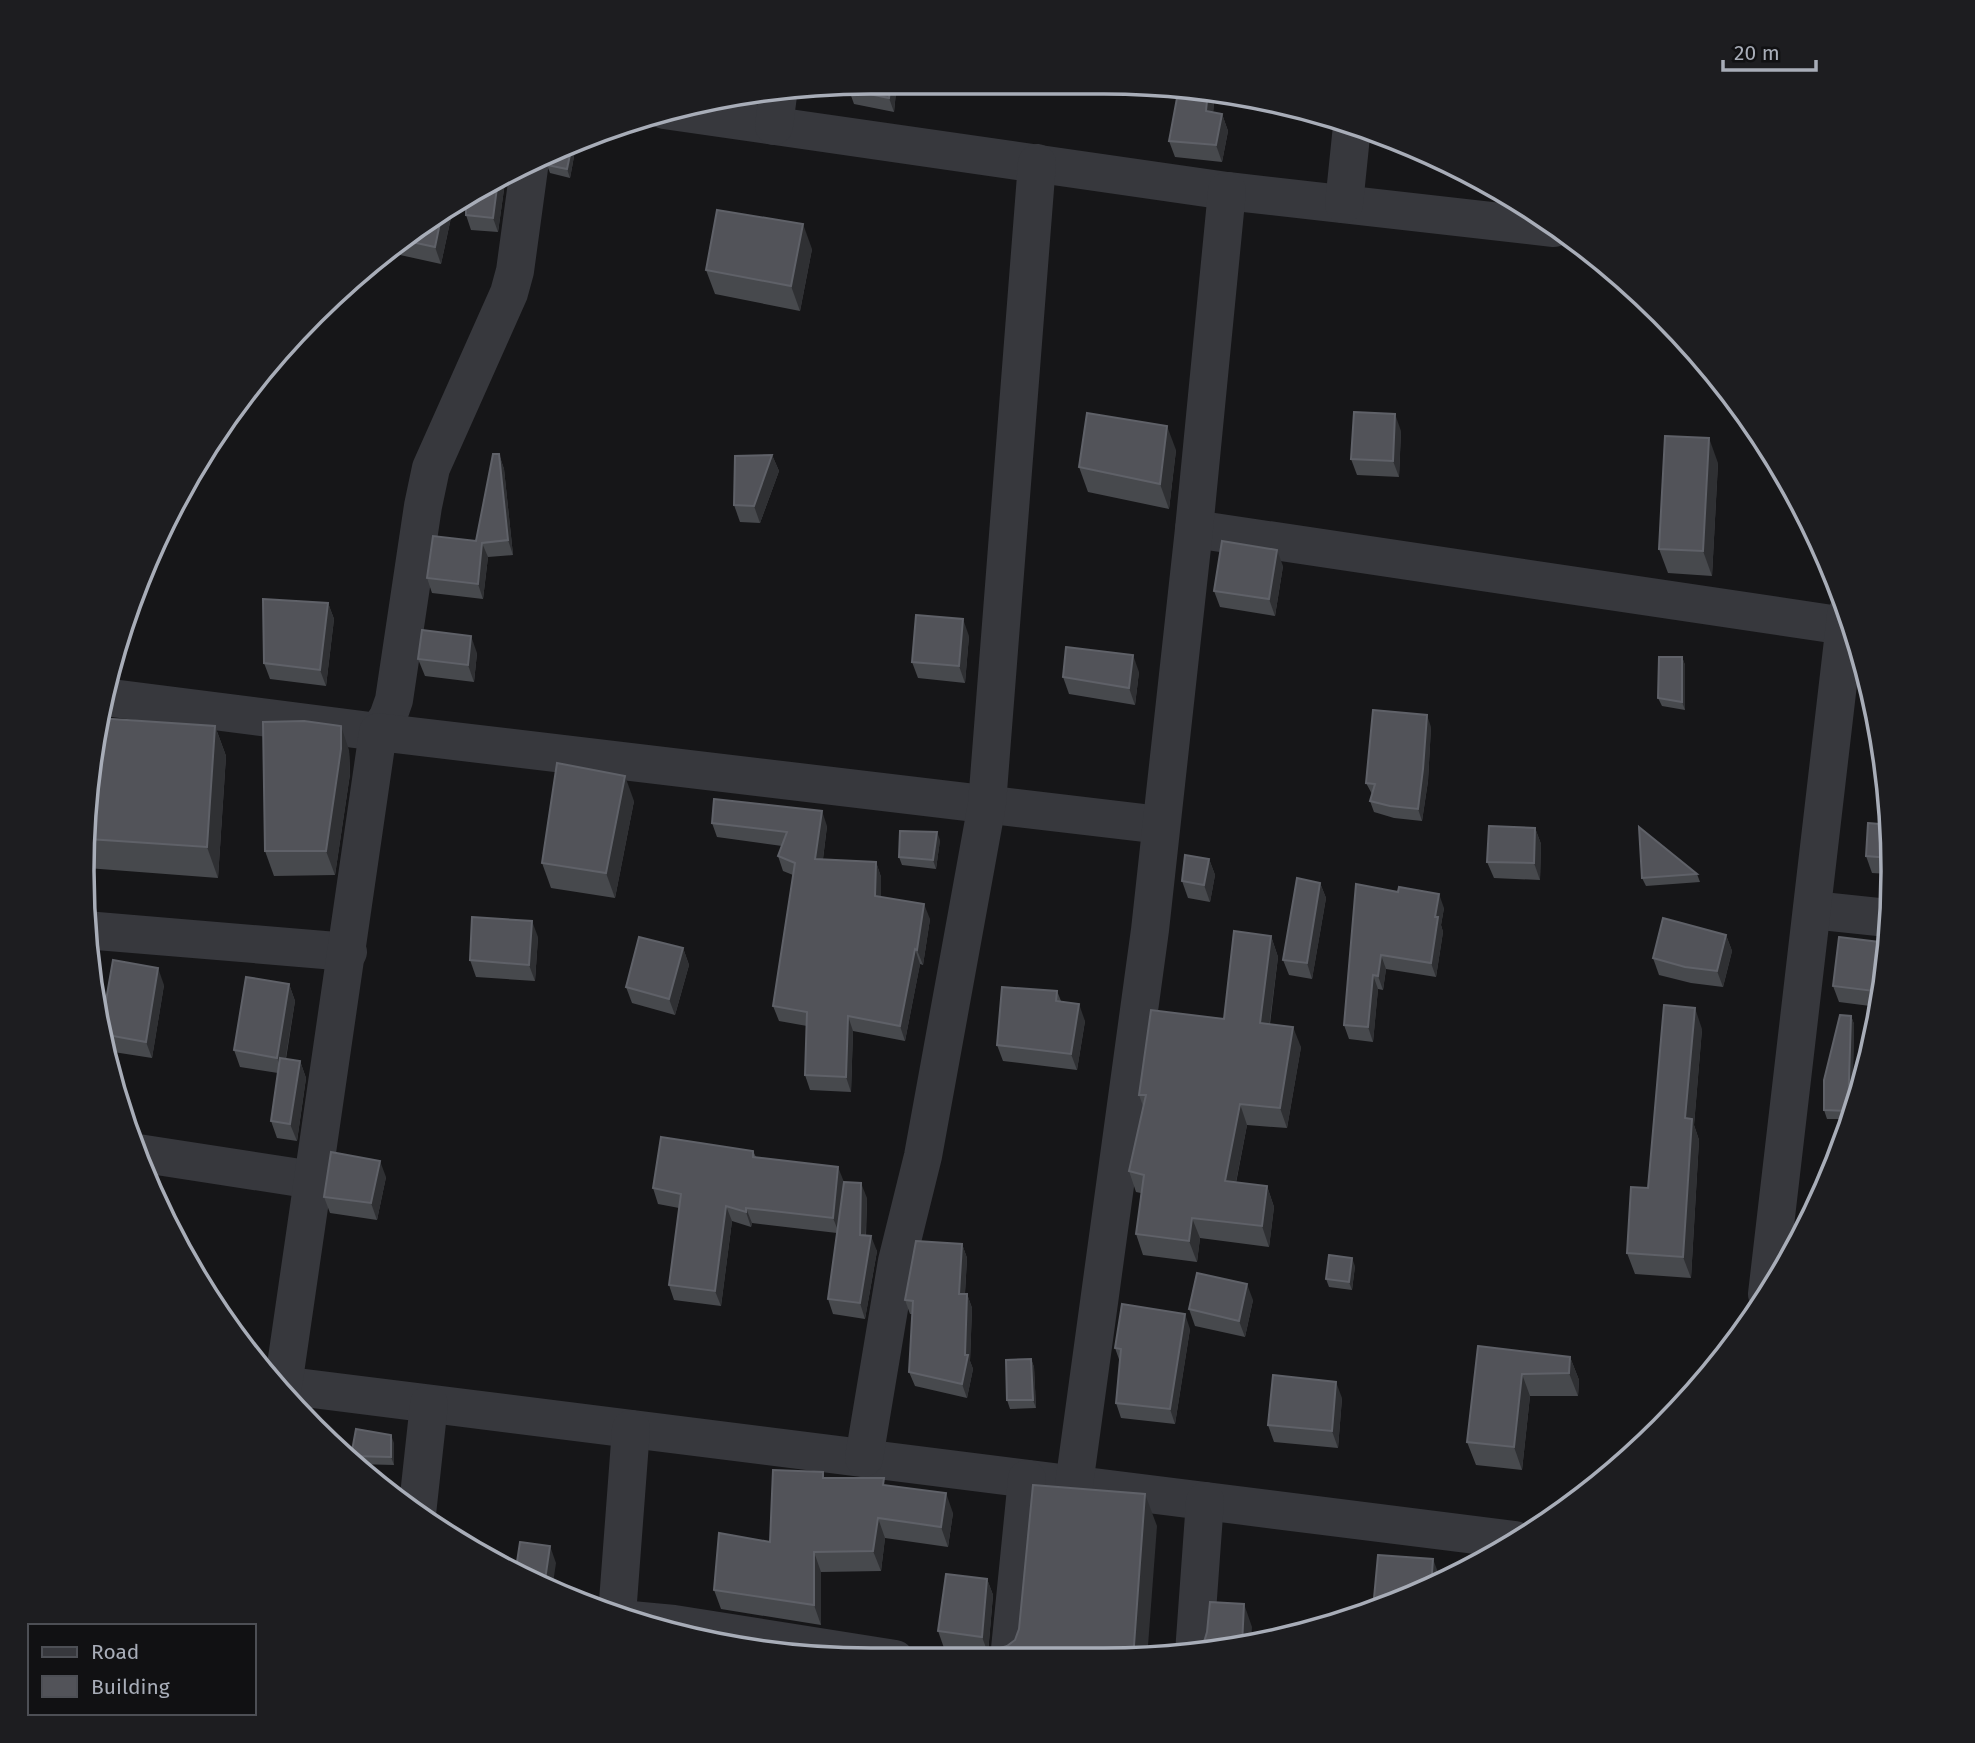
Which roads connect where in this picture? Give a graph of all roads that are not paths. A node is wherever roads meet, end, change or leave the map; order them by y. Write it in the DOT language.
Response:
graph roads {
  1 [pos="716,110"];
  2 [pos="776,110"];
  3 [pos="1351,135"];
  4 [pos="1037,163"];
  5 [pos="528,175"];
  6 [pos="1227,191"];
  7 [pos="1344,204"];
  8 [pos="1536,226"];
  9 [pos="1194,529"];
  10 [pos="1838,620"];
  11 [pos="1844,638"];
  12 [pos="114,698"];
  13 [pos="378,732"];
  14 [pos="987,804"];
  15 [pos="1161,825"];
  16 [pos="1812,910"];
  17 [pos="1879,917"];
  18 [pos="97,931"];
  19 [pos="348,952"];
  20 [pos="149,1155"];
  21 [pos="313,1180"];
  22 [pos="1770,1270"];
  23 [pos="280,1375"];
  24 [pos="289,1386"];
  25 [pos="429,1404"];
  26 [pos="631,1429"];
  27 [pos="864,1458"];
  28 [pos="1027,1479"];
  29 [pos="1074,1485"];
  30 [pos="418,1502"];
  31 [pos="1205,1502"];
  32 [pos="1501,1538"];
  33 [pos="619,1606"];
  34 [pos="687,1626"];
  35 [pos="1195,1643"];
  36 [pos="816,1647"];
  37 [pos="1010,1648"];
  1 -- 2 [label="street"];
  2 -- 4 [label="street"];
  3 -- 7 [label="street"];
  4 -- 6 [label="street"];
  4 -- 14 [label="street"];
  5 -- 13 [label="street"];
  6 -- 7 [label="street"];
  6 -- 9 [label="street"];
  7 -- 8 [label="street"];
  9 -- 10 [label="street"];
  9 -- 15 [label="street"];
  11 -- 16 [label="street"];
  12 -- 13 [label="street"];
  13 -- 14 [label="street"];
  13 -- 19 [label="street"];
  14 -- 15 [label="street"];
  14 -- 27 [label="street"];
  15 -- 29 [label="street"];
  16 -- 17 [label="street"];
  16 -- 22 [label="street"];
  18 -- 19 [label="street"];
  19 -- 21 [label="street"];
  20 -- 21 [label="street"];
  21 -- 23 [label="street"];
  24 -- 25 [label="street"];
  25 -- 26 [label="street"];
  25 -- 30 [label="street"];
  26 -- 27 [label="street"];
  26 -- 33 [label="street"];
  27 -- 28 [label="street"];
  28 -- 29 [label="street"];
  28 -- 37 [label="street"];
  29 -- 31 [label="street"];
  31 -- 32 [label="street"];
  31 -- 35 [label="street"];
  34 -- 36 [label="street"];
}
